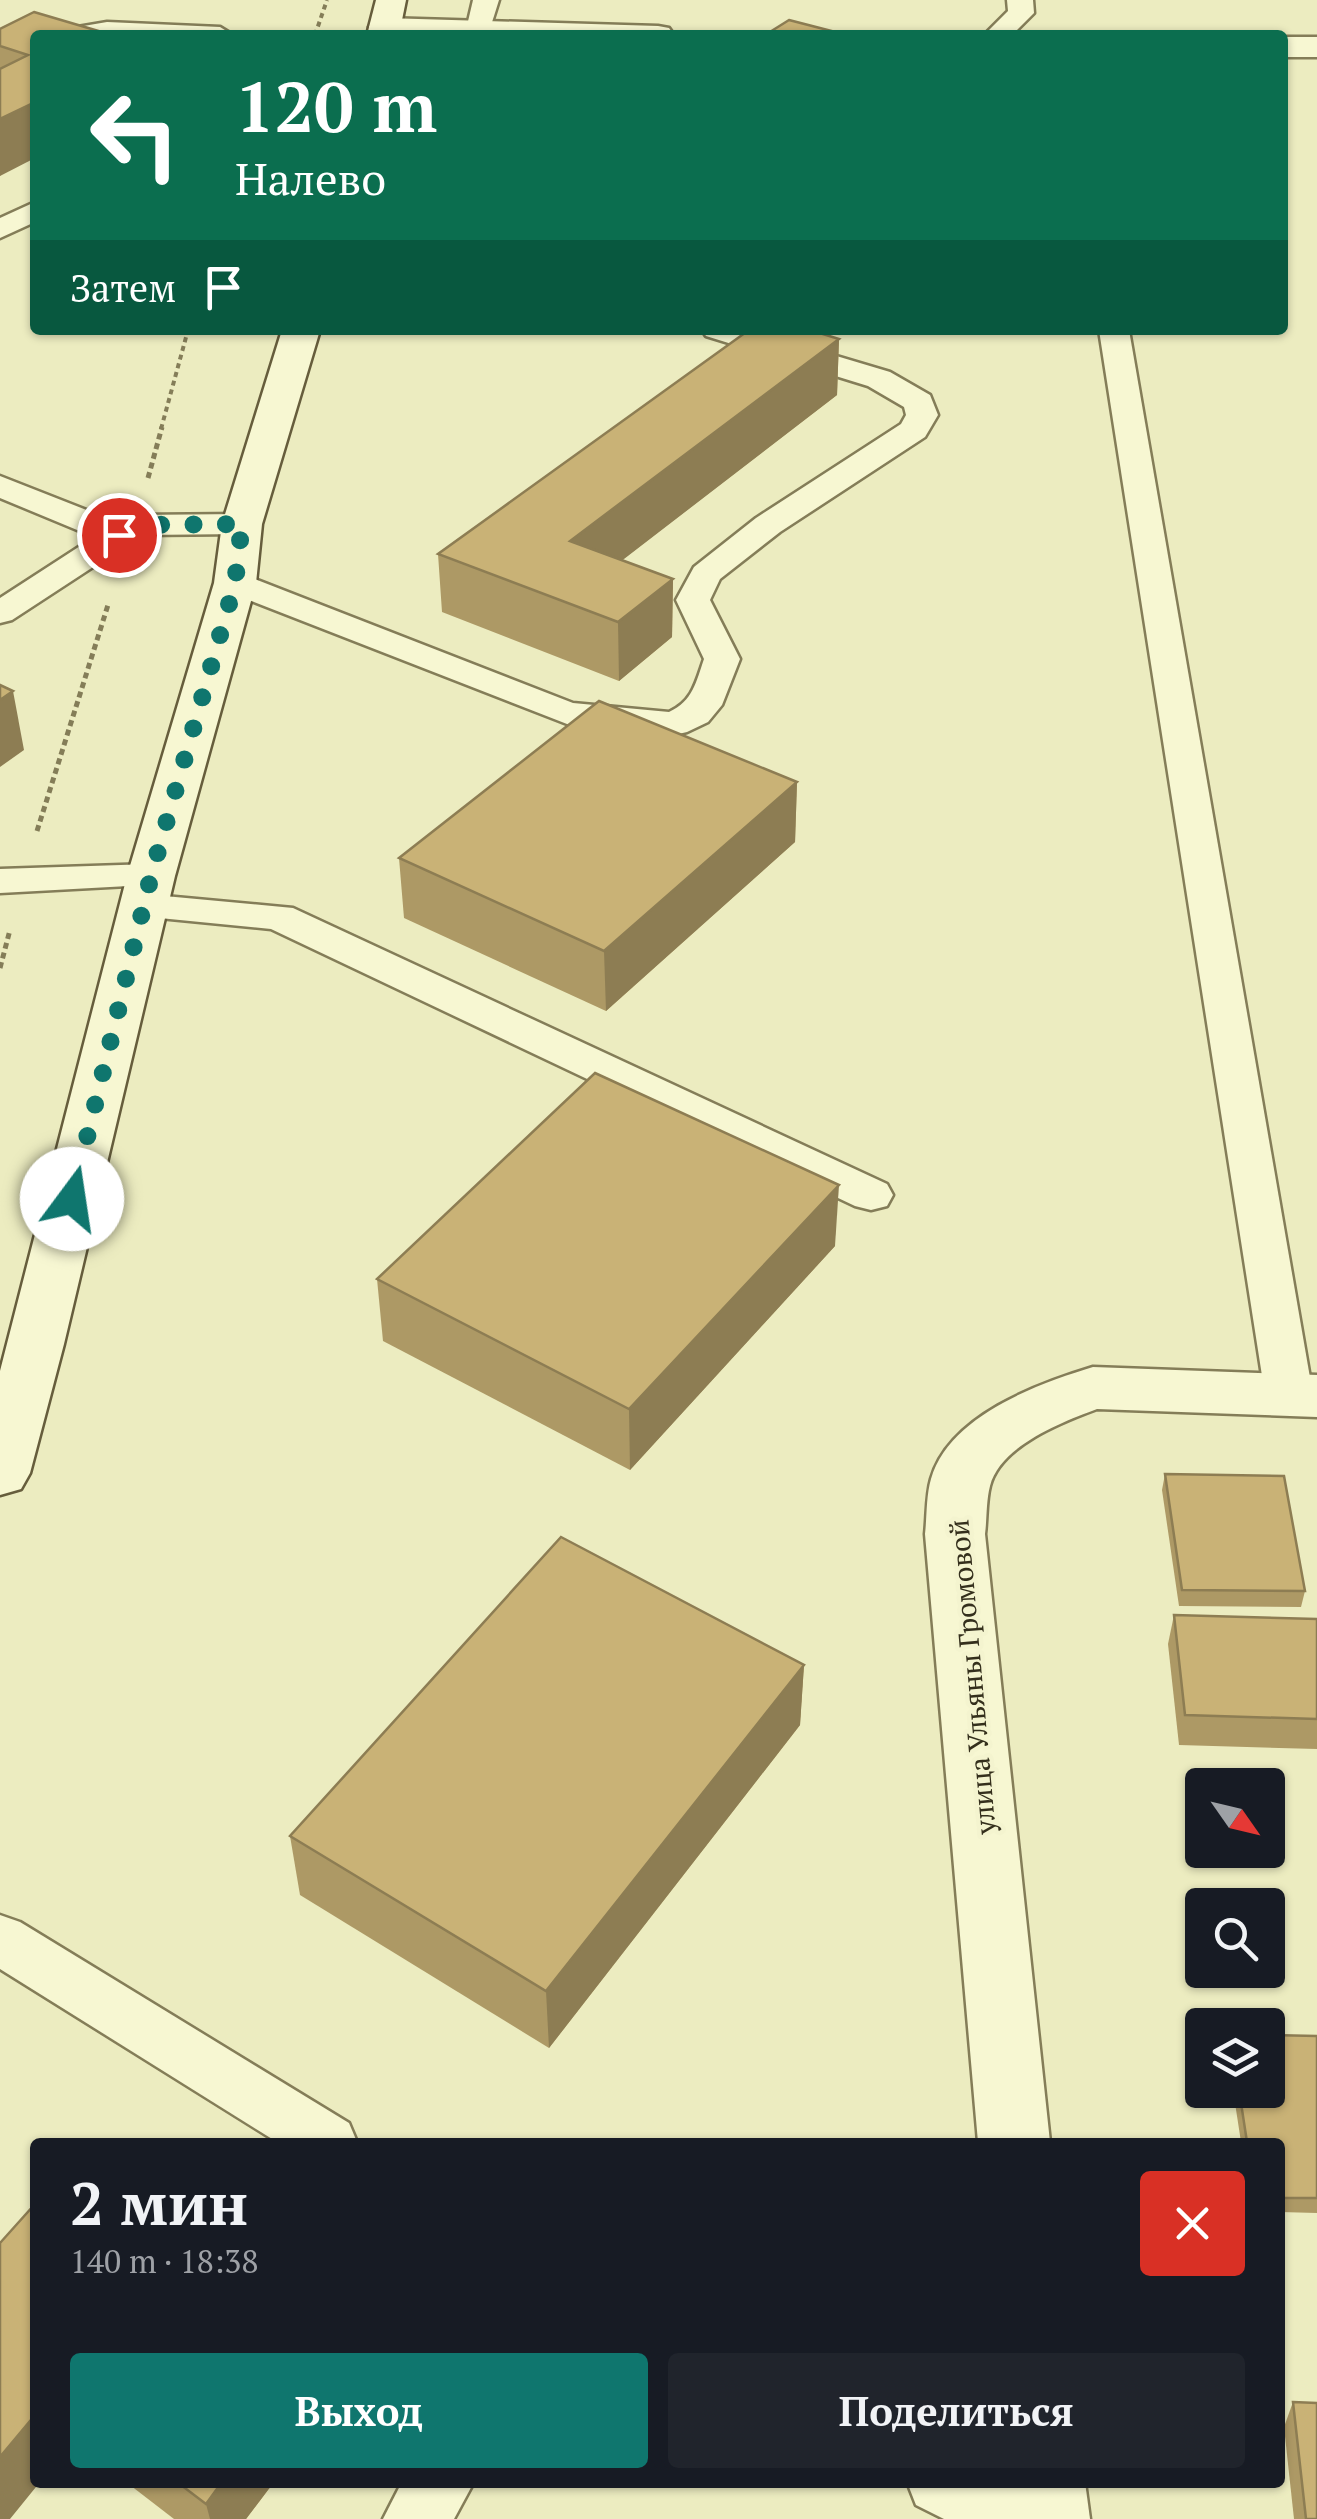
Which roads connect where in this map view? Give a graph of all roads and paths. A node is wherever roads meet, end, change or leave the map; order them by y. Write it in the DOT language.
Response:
graph roads {
  1 [pos="327,0"];
  2 [pos="1020,0"];
  3 [pos="483,15"];
  4 [pos="386,21"];
  5 [pos="317,30"];
  6 [pos="614,30"];
  7 [pos="1002,30"];
  8 [pos="1288,46"];
  9 [pos="1317,47"];
  10 [pos="30,214"];
  11 [pos="0,229"];
  12 [pos="186,335"];
  13 [pos="299,335"];
  14 [pos="733,335"];
  15 [pos="1115,335"];
  16 [pos="0,486"];
  17 [pos="242,524"];
  18 [pos="127,530"];
  19 [pos="235,583"];
  20 [pos="0,613"];
  21 [pos="12,880"];
  22 [pos="147,891"];
  23 [pos="0,968"];
  24 [pos="871,1195"];
  25 [pos="1303,1396"];
  26 [pos="0,1472"];
  27 [pos="0,1939"];
  28 [pos="322,2138"];
  29 [pos="1014,2138"];
  30 [pos="438,2488"];
  31 [pos="951,2488"];
  32 [pos="1047,2488"];
  33 [pos="415,2519"];
  34 [pos="1010,2519"];
  35 [pos="1050,2519"];
  1 -- 5 [label="path"];
  2 -- 7 [label="lane"];
  3 -- 4 [label="main road"];
  3 -- 6 [label="main road"];
  8 -- 9 [label="main road"];
  10 -- 11 [label="lane"];
  12 -- 18 [label="path"];
  13 -- 17 [label="main road"];
  14 -- 19 [label="lane"];
  15 -- 25 [label="lane"];
  16 -- 18 [label="lane"];
  17 -- 18 [label="lane"];
  17 -- 19 [label="main road"];
  18 -- 20 [label="lane"];
  18 -- 21 [label="path"];
  19 -- 22 [label="main road"];
  21 -- 22 [label="lane"];
  21 -- 23 [label="path"];
  22 -- 24 [label="lane"];
  22 -- 26 [label="main road"];
  25 -- 29 [label="main road, улица Ульяны Громовой"];
  27 -- 28 [label="lane"];
  30 -- 33 [label="lane"];
  31 -- 34 [label="lane"];
  32 -- 35 [label="main road"];
}
